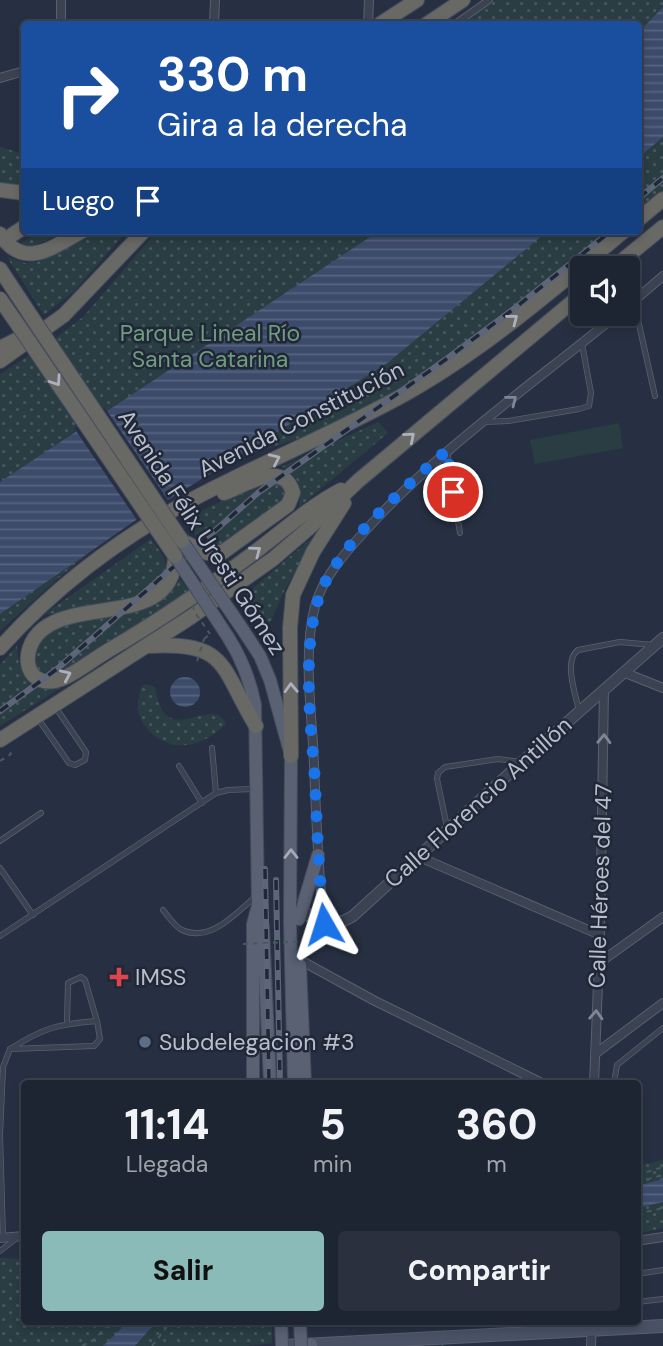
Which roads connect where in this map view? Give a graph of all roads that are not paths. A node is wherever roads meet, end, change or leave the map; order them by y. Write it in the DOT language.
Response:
graph roads {
  1 [pos="61,0"];
  2 [pos="215,0"];
  3 [pos="369,0"];
  4 [pos="417,0"];
  5 [pos="463,0"];
  6 [pos="489,0"];
  7 [pos="61,21"];
  8 [pos="214,21"];
  9 [pos="368,21"];
  10 [pos="385,21"];
  11 [pos="432,21"];
  12 [pos="459,21"];
  13 [pos="21,72"];
  14 [pos="0,78"];
  15 [pos="0,190"];
  16 [pos="21,193"];
  17 [pos="663,199"];
  18 [pos="642,216"];
  19 [pos="663,227"];
  20 [pos="12,232"];
  21 [pos="75,235"];
  22 [pos="140,235"];
  23 [pos="619,235"];
  24 [pos="628,256"];
  25 [pos="0,269"];
  26 [pos="663,276"];
  27 [pos="640,296"];
  28 [pos="1,303"];
  29 [pos="570,304"];
  30 [pos="64,315"];
  31 [pos="603,326"];
  32 [pos="636,326"];
  33 [pos="582,344"];
  34 [pos="0,348"];
  35 [pos="0,361"];
  36 [pos="654,396"];
  37 [pos="483,422"];
  38 [pos="447,450"];
  39 [pos="358,481"];
  40 [pos="192,500"];
  41 [pos="460,533"];
  42 [pos="182,541"];
  43 [pos="175,556"];
  44 [pos="659,641"];
  45 [pos="147,646"];
  46 [pos="0,648"];
  47 [pos="623,672"];
  48 [pos="663,688"];
  49 [pos="604,689"];
  50 [pos="54,705"];
  51 [pos="579,711"];
  52 [pos="36,716"];
  53 [pos="256,726"];
  54 [pos="0,740"];
  55 [pos="212,748"];
  56 [pos="291,756"];
  57 [pos="522,762"];
  58 [pos="179,766"];
  59 [pos="255,789"];
  60 [pos="216,793"];
  61 [pos="202,803"];
  62 [pos="41,813"];
  63 [pos="447,829"];
  64 [pos="0,841"];
  65 [pos="318,855"];
  66 [pos="417,856"];
  67 [pos="0,868"];
  68 [pos="291,892"];
  69 [pos="258,900"];
  70 [pos="163,910"];
  71 [pos="33,915"];
  72 [pos="297,916"];
  73 [pos="663,917"];
  74 [pos="324,924"];
  75 [pos="600,935"];
  76 [pos="0,936"];
  77 [pos="300,960"];
  78 [pos="599,964"];
  79 [pos="663,1003"];
  80 [pos="97,1021"];
  81 [pos="67,1023"];
  82 [pos="663,1028"];
  83 [pos="10,1049"];
  84 [pos="595,1054"];
  85 [pos="253,1080"];
  86 [pos="270,1080"];
  87 [pos="294,1080"];
  88 [pos="305,1080"];
  89 [pos="536,1080"];
  90 [pos="594,1080"];
  91 [pos="614,1080"];
  92 [pos="0,1135"];
  93 [pos="1,1194"];
  94 [pos="21,1237"];
  95 [pos="663,1237"];
  96 [pos="2,1238"];
  97 [pos="643,1240"];
  98 [pos="0,1251"];
  99 [pos="663,1270"];
  100 [pos="641,1273"];
  101 [pos="663,1299"];
  102 [pos="641,1302"];
  103 [pos="281,1325"];
  104 [pos="301,1325"];
  105 [pos="592,1326"];
  106 [pos="663,1326"];
  107 [pos="459,1341"];
  108 [pos="307,1345"];
  109 [pos="284,1346"];
  110 [pos="591,1346"];
  1 -- 7 [label="street"];
  2 -- 8 [label="street"];
  3 -- 9 [label="street"];
  4 -- 10 [label="highway"];
  5 -- 11 [label="highway"];
  6 -- 12 [label="street"];
  13 -- 14 [label="street"];
  15 -- 16 [label="highway"];
  17 -- 18 [label="highway"];
  19 -- 24 [label="highway"];
  20 -- 21 [label="highway"];
  22 -- 30 [label="highway"];
  40 -- 23 [label="highway, Avenida Constitución, one-way"];
  25 -- 42 [label="highway, Avenida Félix Uresti Gómez, bridge"];
  26 -- 27 [label="street"];
  28 -- 43 [label="highway, Avenida Félix Uresti Gómez, one-way, bridge"];
  39 -- 29 [label="highway, one-way"];
  30 -- 34 [label="highway"];
  30 -- 35 [label="highway"];
  31 -- 33 [label="street"];
  32 -- 36 [label="lane"];
  37 -- 33 [label="street, one-way"];
  33 -- 37 [label="lane"];
  37 -- 38 [label="street"];
  38 -- 41 [label="lane"];
  38 -- 65 [label="street"];
  43 -- 39 [label="highway, one-way"];
  39 -- 45 [label="highway"];
  56 -- 39 [label="highway, one-way"];
  40 -- 42 [label="highway"];
  40 -- 46 [label="highway, Avenida Constitución"];
  42 -- 56 [label="main road, Avenida Félix Uresti Gómez, bridge"];
  43 -- 53 [label="main road, Avenida Félix Uresti Gómez, bridge"];
  44 -- 47 [label="street, Calle Florencio Antillón"];
  44 -- 51 [label="lane"];
  45 -- 50 [label="highway"];
  45 -- 53 [label="highway"];
  47 -- 48 [label="street"];
  47 -- 49 [label="street, Calle Florencio Antillón"];
  49 -- 51 [label="street, Calle Florencio Antillón"];
  75 -- 49 [label="street, Calle Héroes del 47, one-way"];
  50 -- 52 [label="highway"];
  50 -- 52 [label="lane"];
  51 -- 57 [label="street, Calle Florencio Antillón"];
  52 -- 54 [label="highway"];
  53 -- 59 [label="main road, Avenida Félix Uresti Gómez"];
  55 -- 60 [label="lane"];
  68 -- 56 [label="main road, Avenida Félix Uresti Gómez, one-way"];
  57 -- 63 [label="street, Calle Florencio Antillón"];
  57 -- 63 [label="lane"];
  58 -- 61 [label="lane"];
  59 -- 60 [label="lane"];
  59 -- 69 [label="main road, Avenida Félix Uresti Gómez"];
  60 -- 61 [label="lane"];
  61 -- 71 [label="lane"];
  62 -- 64 [label="lane"];
  63 -- 66 [label="street, Calle Florencio Antillón"];
  65 -- 72 [label="main road"];
  65 -- 74 [label="street"];
  66 -- 74 [label="street, Calle Florencio Antillón"];
  66 -- 75 [label="street"];
  67 -- 71 [label="lane"];
  68 -- 72 [label="main road, Avenida Félix Uresti Gómez"];
  68 -- 72 [label="street"];
  69 -- 70 [label="lane"];
  69 -- 85 [label="main road"];
  69 -- 86 [label="main road, Avenida Félix Uresti Gómez"];
  71 -- 76 [label="lane"];
  72 -- 74 [label="street"];
  72 -- 77 [label="main road"];
  72 -- 87 [label="main road, Avenida Félix Uresti Gómez"];
  73 -- 78 [label="street"];
  75 -- 78 [label="street, Calle Héroes del 47"];
  77 -- 88 [label="main road"];
  77 -- 89 [label="street"];
  84 -- 78 [label="street, Calle Héroes del 47, one-way"];
  79 -- 84 [label="street"];
  80 -- 81 [label="lane"];
  80 -- 81 [label="lane"];
  80 -- 83 [label="lane"];
  81 -- 83 [label="lane"];
  82 -- 91 [label="lane"];
  83 -- 92 [label="lane"];
  84 -- 90 [label="street, Calle Héroes del 47"];
  92 -- 93 [label="lane"];
  93 -- 96 [label="lane"];
  94 -- 96 [label="street"];
  94 -- 98 [label="lane"];
  95 -- 97 [label="street"];
  99 -- 100 [label="lane"];
  101 -- 102 [label="lane"];
  103 -- 109 [label="main road, bridge"];
  104 -- 108 [label="main road, bridge"];
  105 -- 106 [label="main road"];
  105 -- 107 [label="main road"];
  105 -- 110 [label="street"];
  107 -- 108 [label="main road"];
  108 -- 109 [label="main road"];
}
